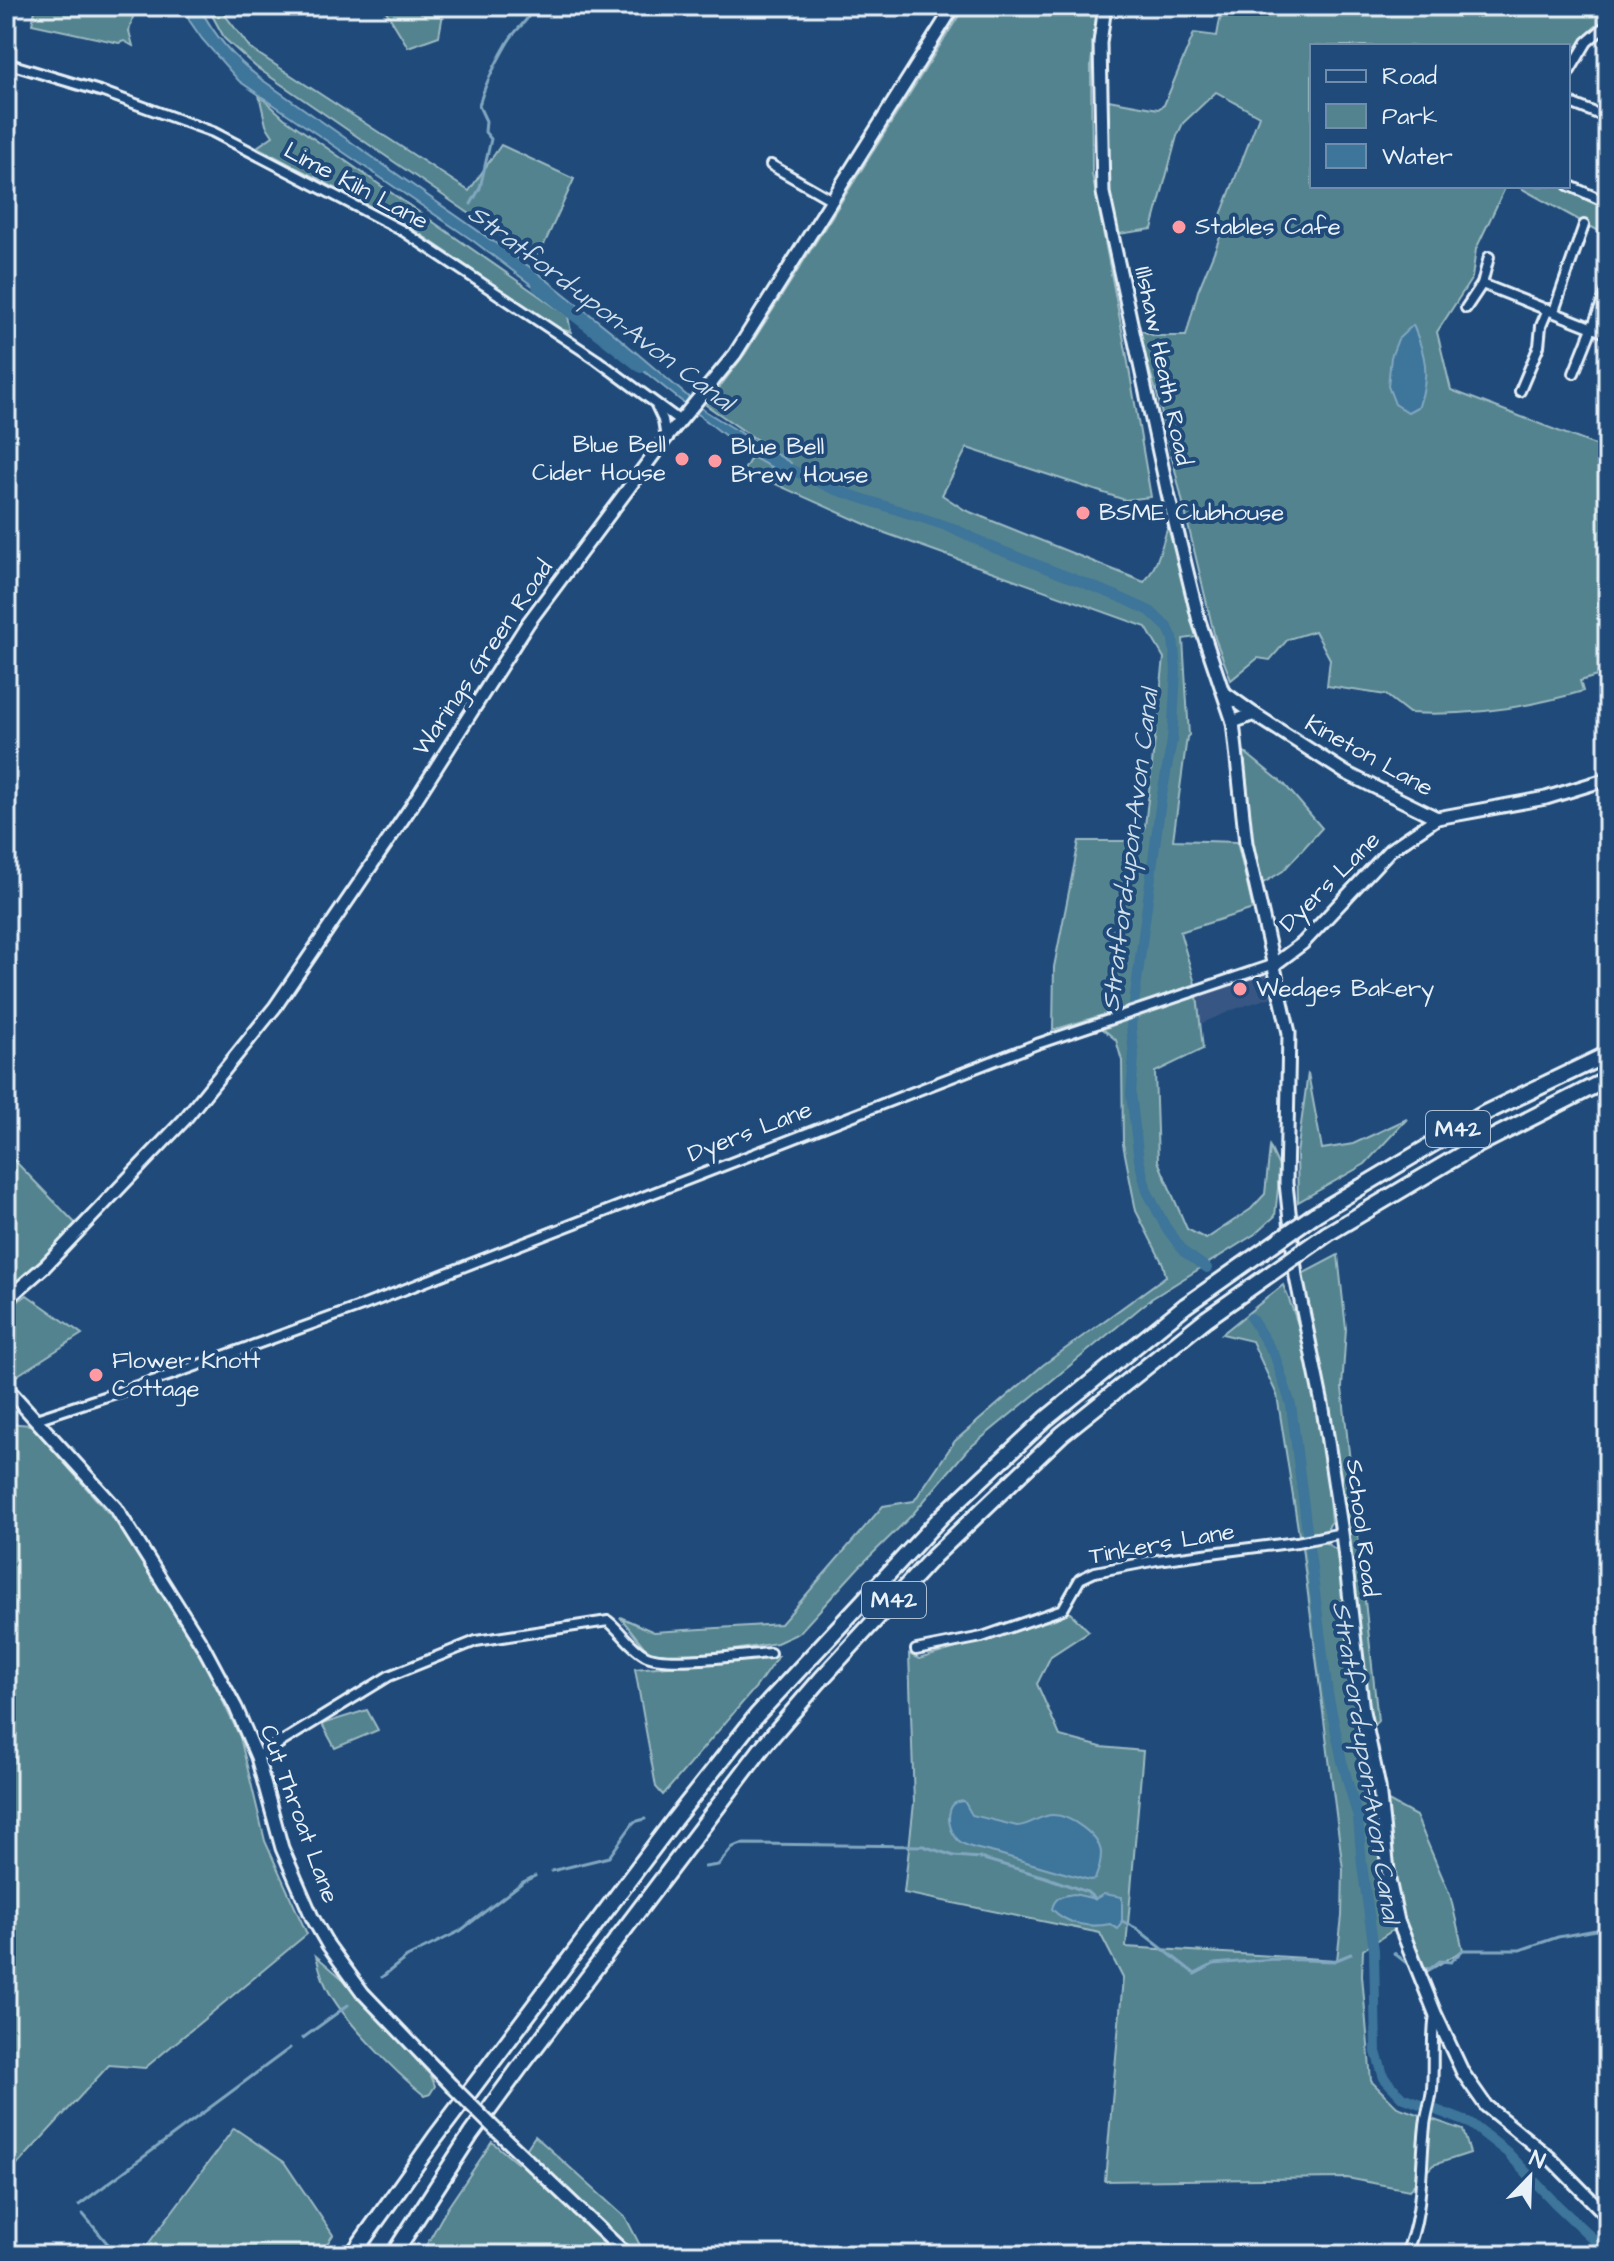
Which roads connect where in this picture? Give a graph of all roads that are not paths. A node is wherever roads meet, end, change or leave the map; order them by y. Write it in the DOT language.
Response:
graph roads {
  1 [pos="954,6"];
  2 [pos="1105,6"];
  3 [pos="1608,24"];
  4 [pos="6,63"];
  5 [pos="1570,71"];
  6 [pos="1570,103"];
  7 [pos="1608,118"];
  8 [pos="771,165"];
  9 [pos="1570,186"];
  10 [pos="832,200"];
  11 [pos="1608,203"];
  12 [pos="1584,225"];
  13 [pos="1489,257"];
  14 [pos="1482,284"];
  15 [pos="1608,288"];
  16 [pos="1466,308"];
  17 [pos="1551,310"];
  18 [pos="1592,327"];
  19 [pos="1608,334"];
  20 [pos="1574,373"];
  21 [pos="1520,391"];
  22 [pos="656,404"];
  23 [pos="684,417"];
  24 [pos="666,438"];
  25 [pos="1225,694"];
  26 [pos="1254,714"];
  27 [pos="1233,722"];
  28 [pos="1608,779"];
  29 [pos="1437,818"];
  30 [pos="1275,964"];
  31 [pos="1608,1054"];
  32 [pos="1608,1079"];
  33 [pos="6,1300"];
  34 [pos="6,1387"];
  35 [pos="36,1419"];
  36 [pos="1342,1533"];
  37 [pos="916,1650"];
  38 [pos="770,1653"];
  39 [pos="257,1757"];
  40 [pos="1435,2013"];
  41 [pos="1608,2217"];
  42 [pos="352,2255"];
  43 [pos="393,2255"];
  44 [pos="627,2255"];
  45 [pos="1405,2255"];
  1 -- 10 [label="street, Warings Green Road"];
  2 -- 25 [label="street, Illshaw Heath Road"];
  3 -- 5 [label="street"];
  4 -- 22 [label="street, Lime Kiln Lane"];
  6 -- 7 [label="street"];
  8 -- 10 [label="street"];
  9 -- 11 [label="street"];
  10 -- 23 [label="street, Warings Green Road"];
  12 -- 17 [label="street"];
  13 -- 14 [label="street"];
  14 -- 16 [label="street"];
  14 -- 17 [label="street"];
  15 -- 18 [label="street"];
  17 -- 18 [label="street"];
  17 -- 21 [label="street"];
  18 -- 19 [label="street"];
  18 -- 20 [label="street"];
  22 -- 23 [label="street, Lime Kiln Lane"];
  22 -- 24 [label="street"];
  23 -- 24 [label="street, Warings Green Road"];
  24 -- 33 [label="street, Warings Green Road"];
  25 -- 26 [label="street, Kineton Lane"];
  25 -- 27 [label="street, Illshaw Heath Road"];
  26 -- 27 [label="street"];
  26 -- 29 [label="street, Kineton Lane"];
  27 -- 30 [label="street, Illshaw Heath Road"];
  28 -- 29 [label="street, Kineton Lane"];
  29 -- 30 [label="street, Dyers Lane"];
  30 -- 35 [label="street, Dyers Lane"];
  30 -- 36 [label="street, School Road"];
  31 -- 42 [label="highway, M42, bridge"];
  32 -- 43 [label="highway, M42, bridge"];
  34 -- 35 [label="street, Cut Throat Lane"];
  35 -- 39 [label="street, Cut Throat Lane"];
  36 -- 37 [label="street, Tinkers Lane"];
  36 -- 40 [label="street, School Road"];
  38 -- 39 [label="street"];
  39 -- 44 [label="street, Cut Throat Lane, bridge"];
  40 -- 41 [label="street, School Road"];
  40 -- 45 [label="street"];
}
